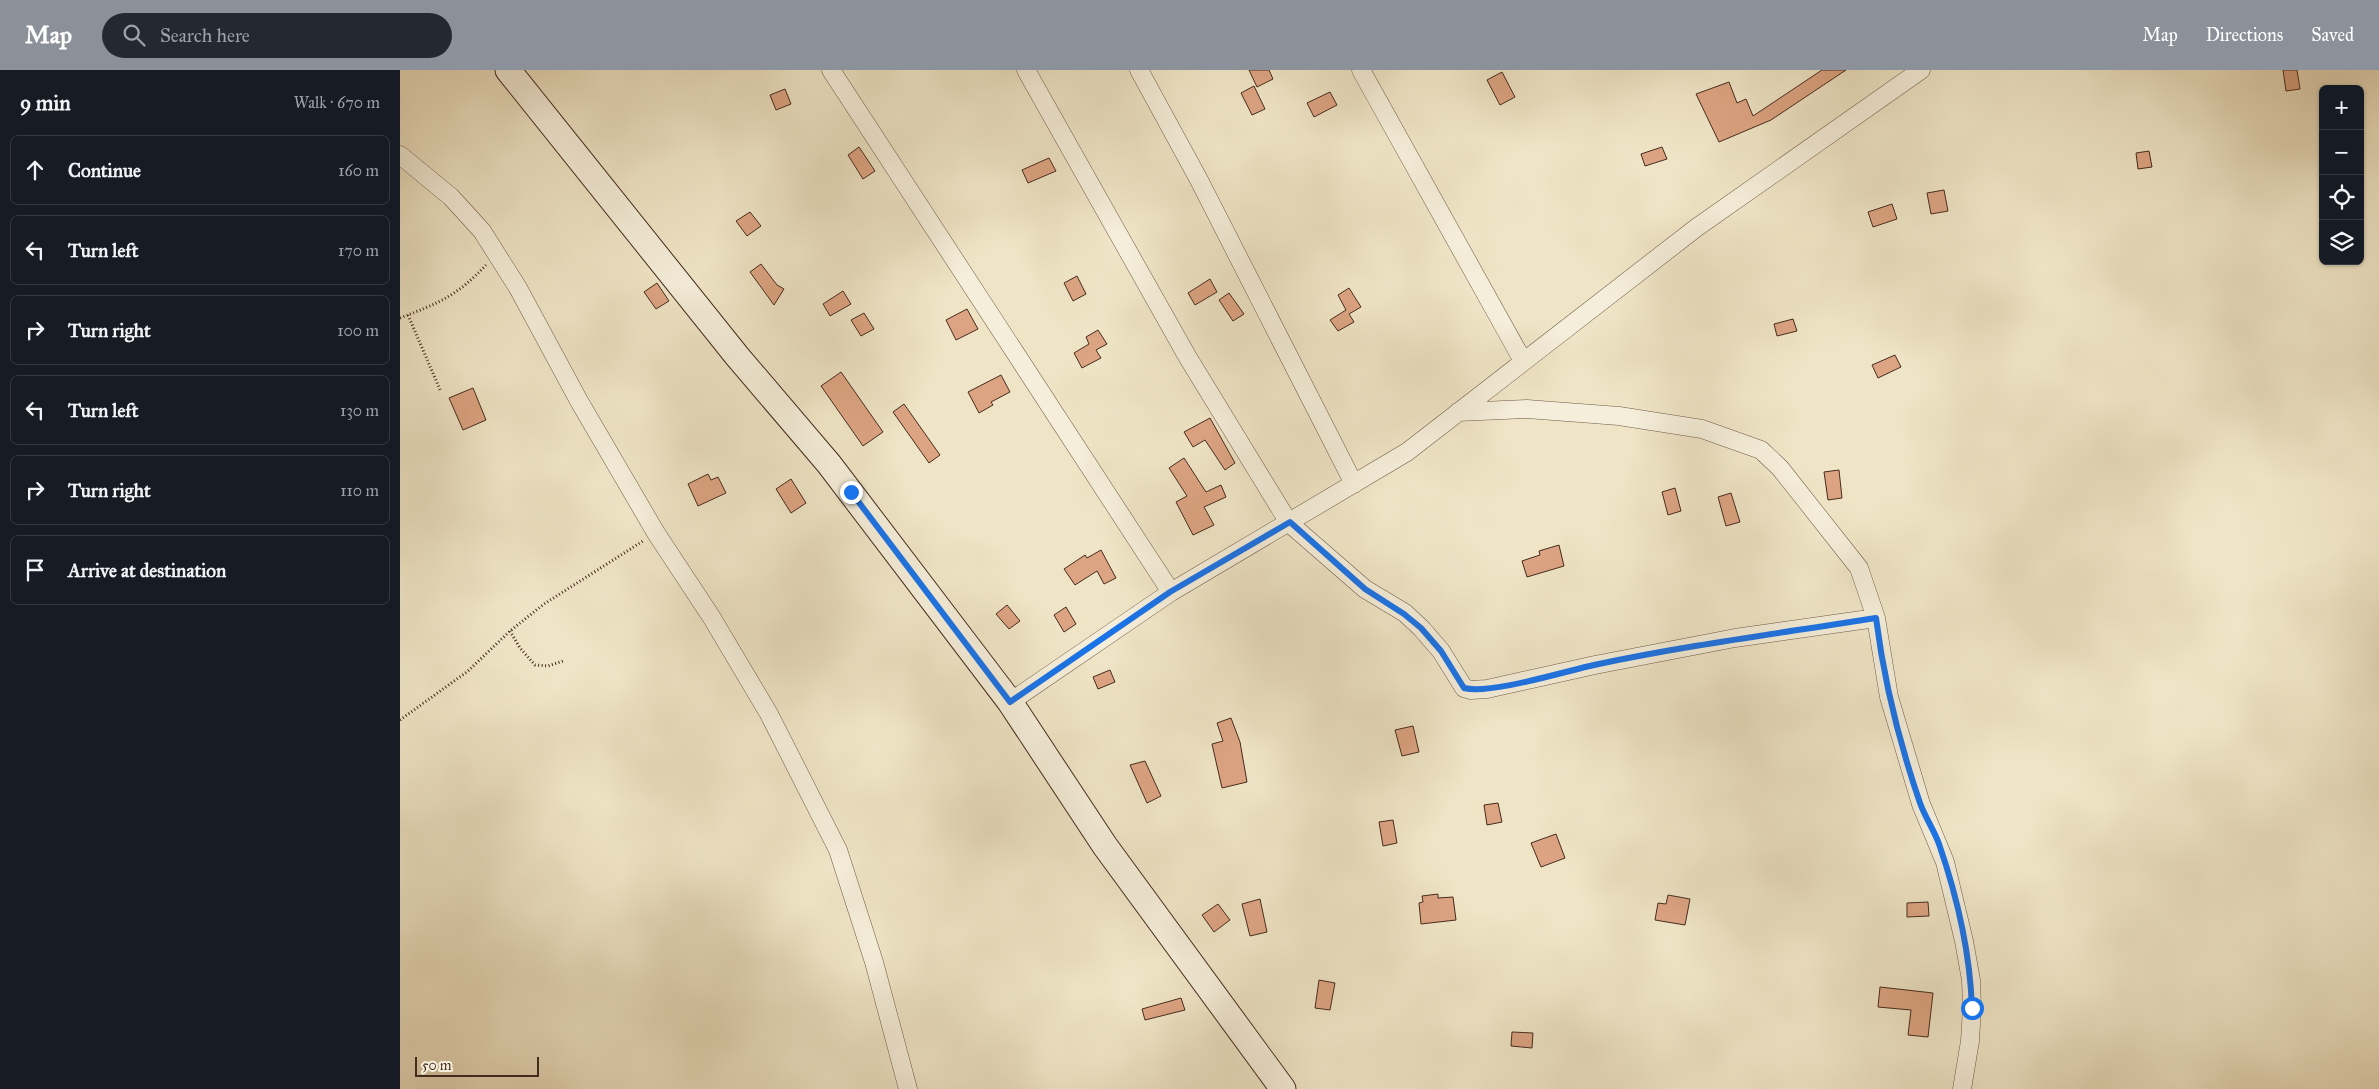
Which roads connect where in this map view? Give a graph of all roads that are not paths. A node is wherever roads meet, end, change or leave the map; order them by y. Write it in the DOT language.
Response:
graph roads {
  1 [pos="508,70"];
  2 [pos="831,70"];
  3 [pos="1026,70"];
  4 [pos="1139,70"];
  5 [pos="1361,70"];
  6 [pos="1921,70"];
  7 [pos="1899,77"];
  8 [pos="400,155"];
  9 [pos="1522,361"];
  10 [pos="1458,412"];
  11 [pos="1354,484"];
  12 [pos="1290,522"];
  13 [pos="1170,592"];
  14 [pos="1876,618"];
  15 [pos="1010,702"];
  16 [pos="1284,1088"];
  17 [pos="908,1089"];
  18 [pos="1962,1089"];
  1 -- 15 [label="street"];
  2 -- 13 [label="street"];
  3 -- 12 [label="street"];
  4 -- 11 [label="street"];
  5 -- 9 [label="street"];
  6 -- 7 [label="street"];
  7 -- 9 [label="street"];
  8 -- 17 [label="street"];
  9 -- 10 [label="street"];
  10 -- 11 [label="street"];
  10 -- 14 [label="street"];
  11 -- 12 [label="street"];
  12 -- 13 [label="street"];
  12 -- 14 [label="street"];
  13 -- 15 [label="street"];
  14 -- 18 [label="street"];
  15 -- 16 [label="street"];
}
